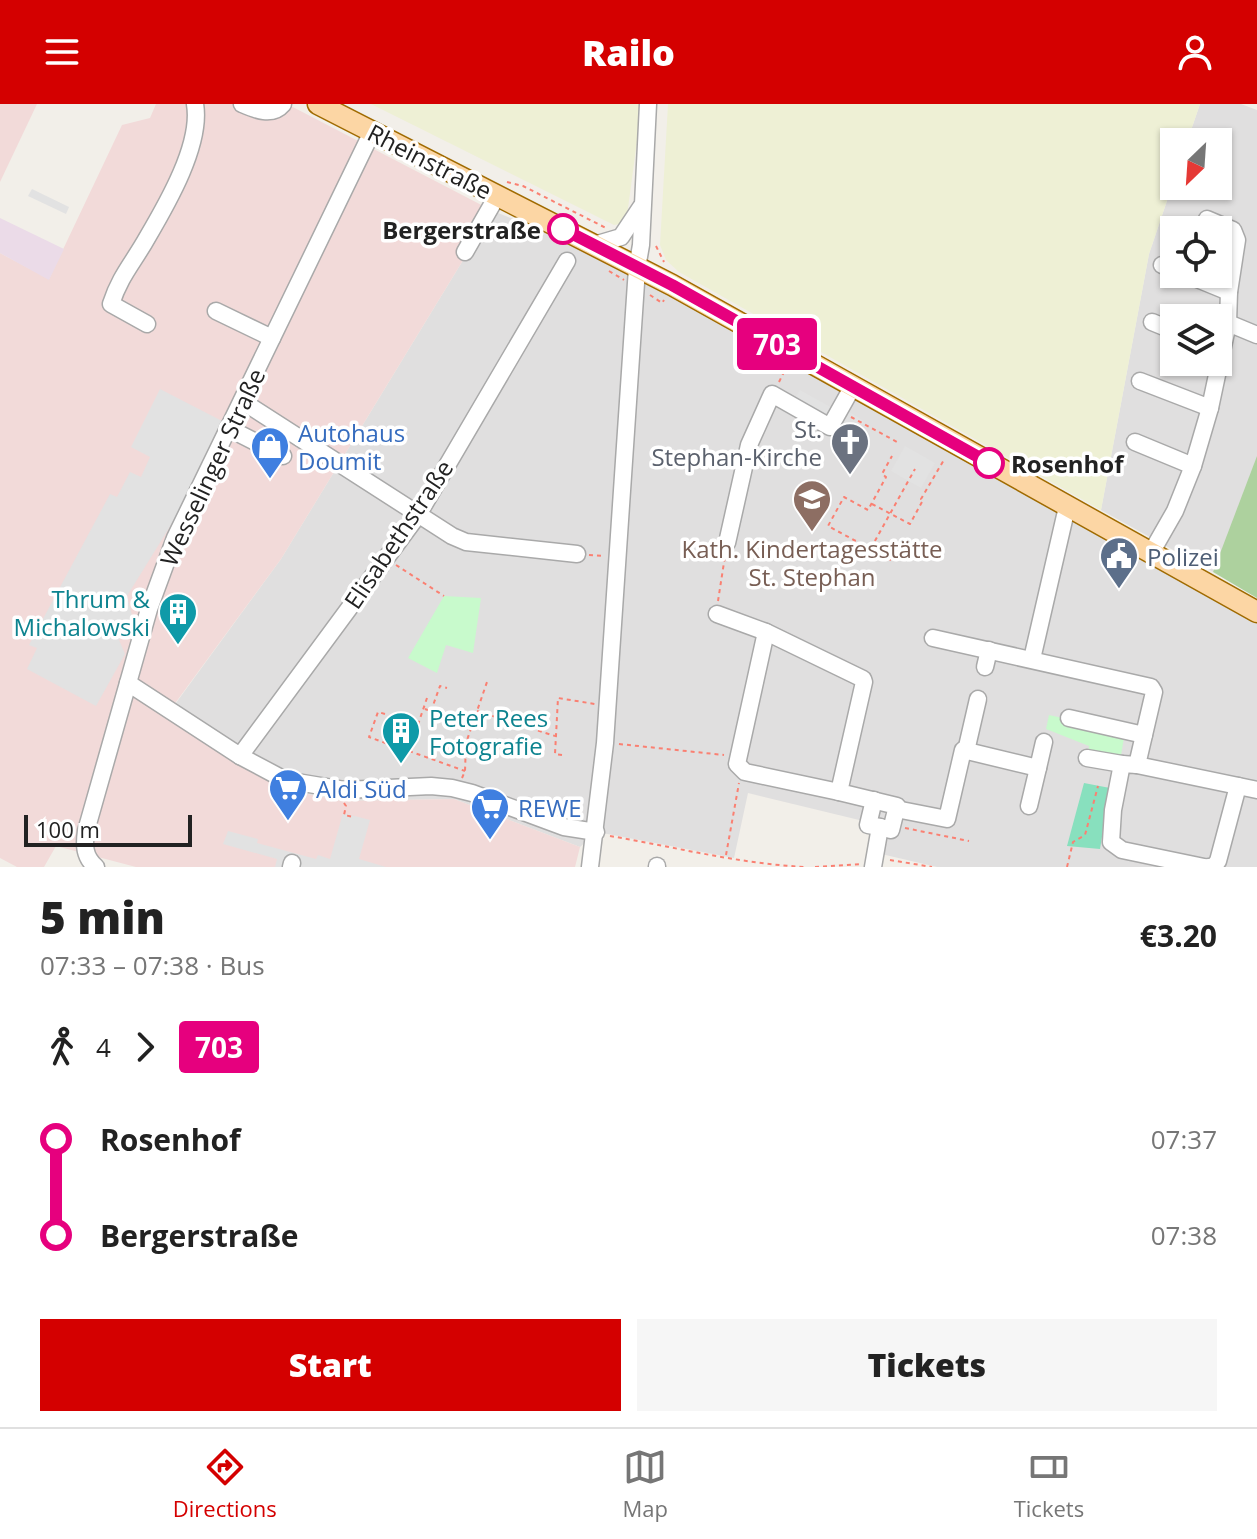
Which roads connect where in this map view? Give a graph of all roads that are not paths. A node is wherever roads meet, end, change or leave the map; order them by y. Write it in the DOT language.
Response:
graph roads {
  1 [pos="195,104"];
  2 [pos="242,104"];
  3 [pos="283,104"];
  4 [pos="318,104"];
  5 [pos="648,104"];
  6 [pos="372,132"];
  7 [pos="499,188"];
  8 [pos="642,206"];
  9 [pos="1232,230"];
  10 [pos="594,245"];
  11 [pos="465,252"];
  12 [pos="567,261"];
  13 [pos="637,268"];
  14 [pos="1232,272"];
  15 [pos="1219,288"];
  16 [pos="1230,288"];
  17 [pos="1229,292"];
  18 [pos="1229,304"];
  19 [pos="216,311"];
  20 [pos="1152,322"];
  21 [pos="147,324"];
  22 [pos="1160,325"];
  23 [pos="1232,325"];
  24 [pos="1257,335"];
  25 [pos="272,338"];
  26 [pos="1216,376"];
  27 [pos="1140,381"];
  28 [pos="853,386"];
  29 [pos="242,401"];
  30 [pos="1210,408"];
  31 [pos="228,428"];
  32 [pos="1135,442"];
  33 [pos="283,456"];
  34 [pos="1193,466"];
  35 [pos="1067,507"];
  36 [pos="418,515"];
  37 [pos="727,543"];
  38 [pos="1151,553"];
  39 [pos="577,554"];
  40 [pos="1257,612"];
  41 [pos="717,614"];
  42 [pos="766,632"];
  43 [pos="933,638"];
  44 [pos="1032,659"];
  45 [pos="128,683"];
  46 [pos="978,699"];
  47 [pos="1069,718"];
  48 [pos="1144,735"];
  49 [pos="1044,742"];
  50 [pos="966,751"];
  51 [pos="240,756"];
  52 [pos="1087,758"];
  53 [pos="1130,765"];
  54 [pos="1038,768"];
  55 [pos="1238,786"];
  56 [pos="1257,790"];
  57 [pos="839,792"];
  58 [pos="874,800"];
  59 [pos="1029,806"];
  60 [pos="889,821"];
  61 [pos="596,832"];
  62 [pos="873,864"];
  63 [pos="93,865"];
  64 [pos="590,867"];
  65 [pos="1206,867"];
  1 -- 21 [label="street"];
  2 -- 3 [label="street"];
  4 -- 6 [label="main road, Rheinstraße"];
  5 -- 8 [label="street"];
  6 -- 7 [label="main road, Rheinstraße"];
  6 -- 25 [label="street, Wesselinger Straße"];
  7 -- 10 [label="main road, Rheinstraße"];
  7 -- 11 [label="street"];
  8 -- 10 [label="street"];
  8 -- 13 [label="street"];
  9 -- 14 [label="street"];
  10 -- 13 [label="main road, Rheinstraße"];
  12 -- 36 [label="street, Elisabethstraße"];
  13 -- 28 [label="main road, Rheinstraße"];
  13 -- 61 [label="street"];
  15 -- 17 [label="street"];
  16 -- 17 [label="street"];
  17 -- 18 [label="street"];
  19 -- 25 [label="street"];
  20 -- 22 [label="street"];
  23 -- 24 [label="street"];
  25 -- 29 [label="street, Wesselinger Straße"];
  26 -- 30 [label="street"];
  27 -- 30 [label="street"];
  28 -- 35 [label="main road, Rheinstraße"];
  28 -- 37 [label="street"];
  29 -- 31 [label="street, Wesselinger Straße"];
  29 -- 36 [label="street"];
  30 -- 34 [label="street"];
  31 -- 33 [label="street"];
  31 -- 45 [label="street, Wesselinger Straße"];
  32 -- 34 [label="street"];
  34 -- 38 [label="street"];
  35 -- 38 [label="main road, Rheinstraße"];
  35 -- 44 [label="street"];
  36 -- 39 [label="street"];
  36 -- 51 [label="street, Elisabethstraße"];
  38 -- 40 [label="main road, Rheinstraße"];
  41 -- 42 [label="street"];
  42 -- 57 [label="street"];
  42 -- 57 [label="street"];
  43 -- 44 [label="street"];
  44 -- 48 [label="street"];
  45 -- 51 [label="street"];
  45 -- 63 [label="street, Wesselinger Straße"];
  46 -- 50 [label="street"];
  47 -- 48 [label="street"];
  48 -- 53 [label="street"];
  49 -- 54 [label="street"];
  50 -- 54 [label="street"];
  50 -- 60 [label="street"];
  51 -- 61 [label="street"];
  52 -- 53 [label="street"];
  53 -- 55 [label="street"];
  53 -- 65 [label="street"];
  54 -- 59 [label="street"];
  55 -- 56 [label="street"];
  55 -- 65 [label="street"];
  57 -- 58 [label="street"];
  58 -- 60 [label="street"];
  58 -- 60 [label="street"];
  60 -- 62 [label="street"];
  61 -- 64 [label="street"];
}
